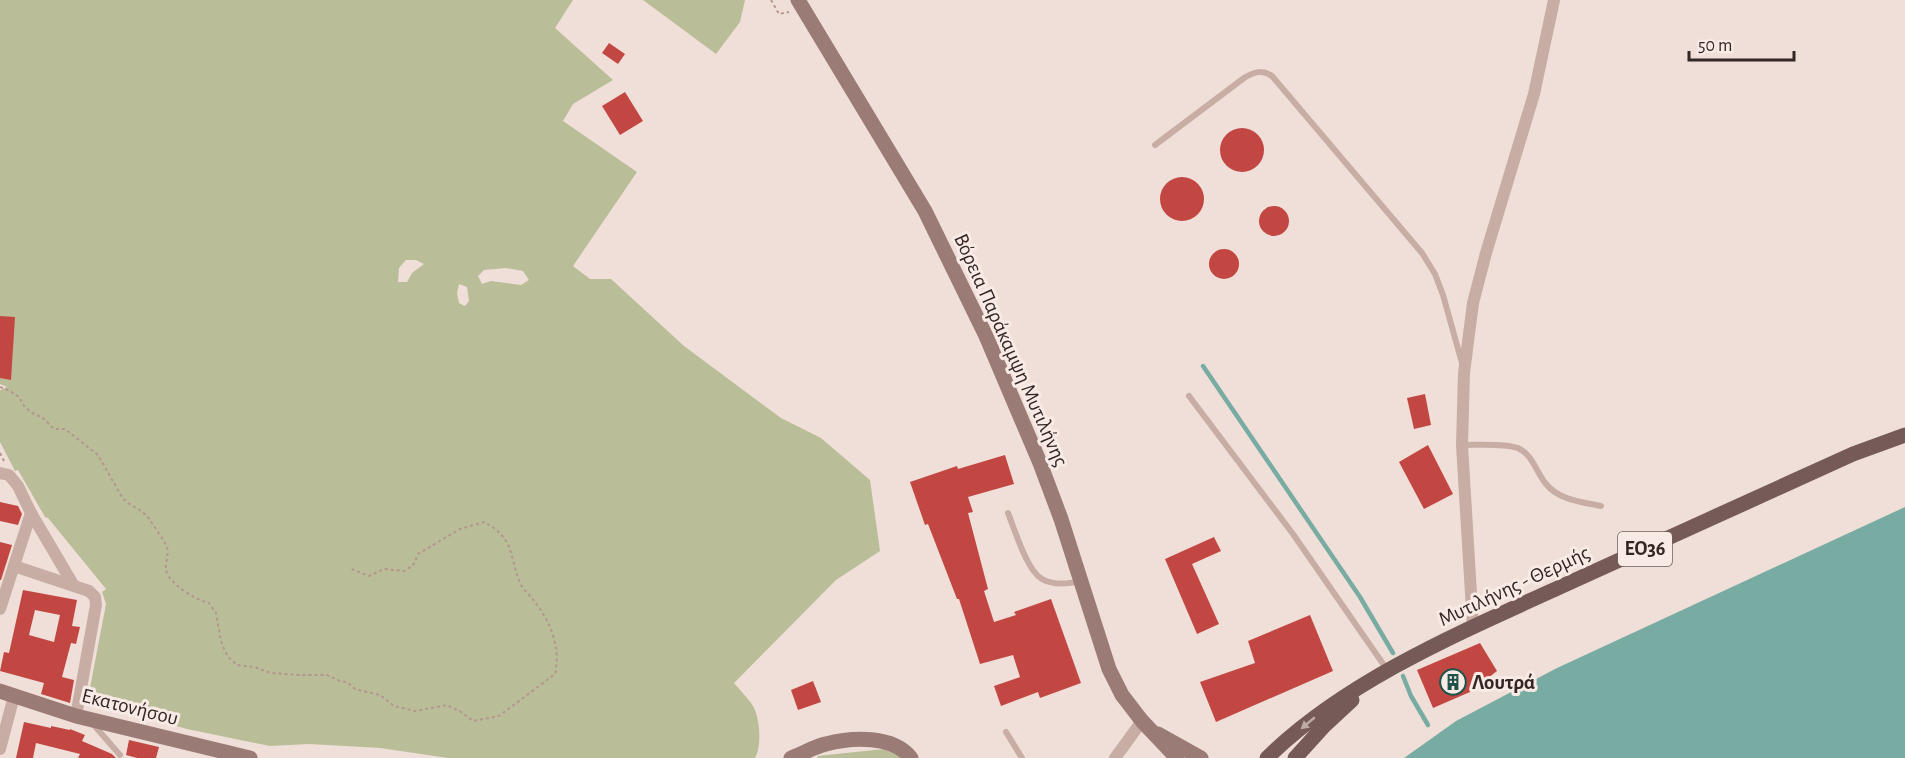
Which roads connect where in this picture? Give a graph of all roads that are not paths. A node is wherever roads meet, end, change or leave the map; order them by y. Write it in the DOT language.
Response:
graph roads {
  1 [pos="1554,0"];
  2 [pos="800,4"];
  3 [pos="1155,145"];
  4 [pos="1464,373"];
  5 [pos="1189,396"];
  6 [pos="1905,435"];
  7 [pos="1462,445"];
  8 [pos="0,473"];
  9 [pos="1601,506"];
  10 [pos="31,513"];
  11 [pos="1008,513"];
  12 [pos="8,572"];
  13 [pos="1080,582"];
  14 [pos="74,586"];
  15 [pos="0,609"];
  16 [pos="1473,627"];
  17 [pos="1388,671"];
  18 [pos="1373,679"];
  19 [pos="7,693"];
  20 [pos="83,718"];
  21 [pos="1147,726"];
  22 [pos="1006,732"];
  23 [pos="0,749"];
  24 [pos="120,755"];
  25 [pos="1201,756"];
  26 [pos="1265,757"];
  27 [pos="250,758"];
  28 [pos="791,758"];
  29 [pos="911,758"];
  30 [pos="1022,758"];
  31 [pos="1115,758"];
  32 [pos="1177,758"];
  33 [pos="1295,758"];
  1 -- 4 [label="street"];
  2 -- 13 [label="main road, Βόρεια Παράκαμψη Μυτιλήνης"];
  3 -- 4 [label="lane"];
  4 -- 7 [label="street"];
  5 -- 17 [label="lane"];
  6 -- 16 [label="main road, Μυτιλήνης - Θερμής / ΕΟ36"];
  7 -- 9 [label="lane"];
  7 -- 16 [label="street"];
  8 -- 10 [label="street"];
  10 -- 12 [label="street"];
  10 -- 14 [label="street"];
  11 -- 13 [label="lane"];
  12 -- 14 [label="street"];
  12 -- 15 [label="street"];
  13 -- 21 [label="main road, Βόρεια Παράκαμψη Μυτιλήνης"];
  14 -- 20 [label="street"];
  16 -- 17 [label="main road, Μυτιλήνης - Θερμής / ΕΟ36"];
  17 -- 18 [label="main road, Μυτιλήνης - Θερμής / ΕΟ36"];
  18 -- 26 [label="main road, Μυτιλήνης - Θερμής / ΕΟ36, one-way"];
  18 -- 33 [label="main road, Μυτιλήνης - Θερμής / ΕΟ36"];
  19 -- 20 [label="main road, Εκατονήσου"];
  19 -- 23 [label="street"];
  20 -- 24 [label="lane"];
  20 -- 27 [label="main road, Εκατονήσου"];
  21 -- 25 [label="main road, Βόρεια Παράκαμψη Μυτιλήνης"];
  21 -- 31 [label="street"];
  21 -- 32 [label="main road, Βόρεια Παράκαμψη Μυτιλήνης"];
  22 -- 30 [label="lane"];
  28 -- 29 [label="main road"];
}
